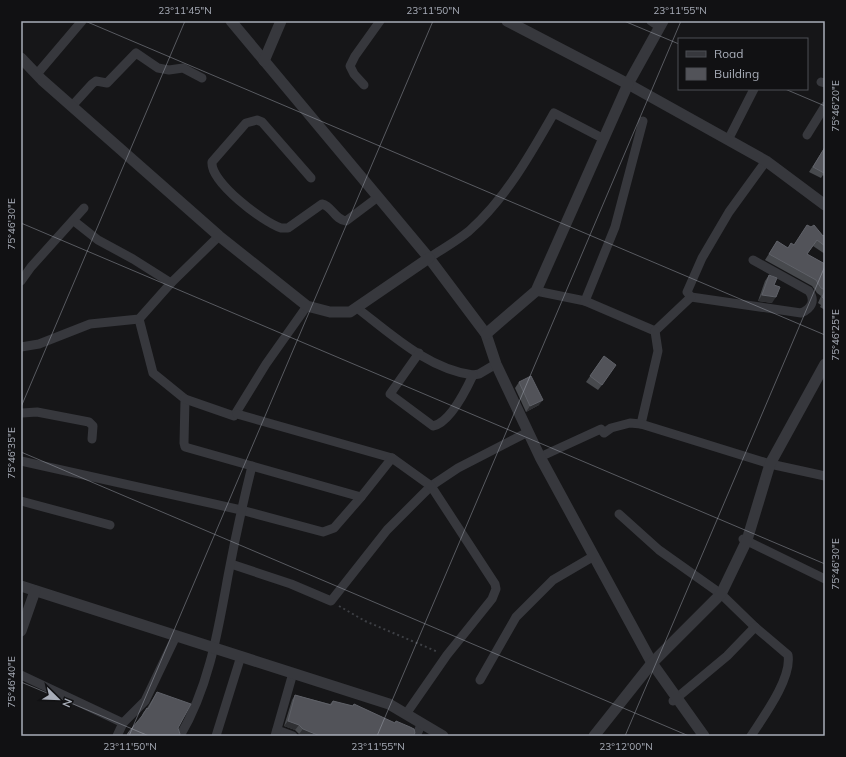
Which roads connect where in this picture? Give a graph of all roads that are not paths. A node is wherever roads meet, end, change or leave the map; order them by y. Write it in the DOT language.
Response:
graph roads {
  1 [pos="82,21"];
  2 [pos="231,21"];
  3 [pos="281,21"];
  4 [pos="380,21"];
  5 [pos="507,21"];
  6 [pos="658,23"];
  7 [pos="21,58"];
  8 [pos="264,60"];
  9 [pos="37,74"];
  10 [pos="202,78"];
  11 [pos="628,84"];
  12 [pos="364,85"];
  13 [pos="753,90"];
  14 [pos="72,106"];
  15 [pos="825,106"];
  16 [pos="643,121"];
  17 [pos="807,135"];
  18 [pos="604,138"];
  19 [pos="728,140"];
  20 [pos="766,161"];
  21 [pos="312,178"];
  22 [pos="378,197"];
  23 [pos="825,204"];
  24 [pos="84,208"];
  25 [pos="74,221"];
  26 [pos="219,236"];
  27 [pos="429,258"];
  28 [pos="753,260"];
  29 [pos="21,281"];
  30 [pos="172,283"];
  31 [pos="536,291"];
  32 [pos="691,297"];
  33 [pos="585,301"];
  34 [pos="307,306"];
  35 [pos="357,308"];
  36 [pos="139,319"];
  37 [pos="656,331"];
  38 [pos="486,334"];
  39 [pos="21,347"];
  40 [pos="419,353"];
  41 [pos="496,364"];
  42 [pos="825,364"];
  43 [pos="473,375"];
  44 [pos="185,399"];
  45 [pos="21,414"];
  46 [pos="236,414"];
  47 [pos="641,424"];
  48 [pos="528,432"];
  49 [pos="92,439"];
  50 [pos="540,457"];
  51 [pos="392,458"];
  52 [pos="21,461"];
  53 [pos="770,464"];
  54 [pos="252,466"];
  55 [pos="825,476"];
  56 [pos="431,486"];
  57 [pos="361,496"];
  58 [pos="21,501"];
  59 [pos="241,510"];
  60 [pos="619,514"];
  61 [pos="110,525"];
  62 [pos="745,540"];
  63 [pos="594,556"];
  64 [pos="231,564"];
  65 [pos="825,579"];
  66 [pos="21,586"];
  67 [pos="35,591"];
  68 [pos="721,594"];
  69 [pos="755,627"];
  70 [pos="21,631"];
  71 [pos="176,636"];
  72 [pos="215,648"];
  73 [pos="241,656"];
  74 [pos="652,663"];
  75 [pos="293,674"];
  76 [pos="21,675"];
  77 [pos="480,680"];
  78 [pos="675,700"];
  79 [pos="406,714"];
  80 [pos="123,723"];
  81 [pos="422,723"];
  82 [pos="276,733"];
  83 [pos="117,736"];
  84 [pos="180,736"];
  85 [pos="216,736"];
  86 [pos="293,736"];
  87 [pos="416,736"];
  88 [pos="443,736"];
  89 [pos="594,736"];
  90 [pos="704,736"];
  91 [pos="751,736"];
  1 -- 9 [label="street"];
  2 -- 8 [label="street"];
  3 -- 8 [label="street"];
  4 -- 12 [label="street"];
  5 -- 11 [label="street"];
  6 -- 11 [label="street"];
  7 -- 9 [label="street"];
  8 -- 22 [label="street"];
  9 -- 14 [label="street"];
  10 -- 14 [label="street"];
  11 -- 18 [label="street"];
  11 -- 19 [label="street"];
  13 -- 19 [label="street"];
  14 -- 26 [label="street"];
  15 -- 17 [label="street"];
  16 -- 33 [label="street"];
  18 -- 27 [label="street"];
  18 -- 31 [label="street"];
  19 -- 20 [label="street"];
  20 -- 23 [label="street"];
  20 -- 32 [label="street"];
  21 -- 22 [label="street"];
  22 -- 27 [label="street"];
  24 -- 25 [label="street"];
  25 -- 29 [label="street"];
  25 -- 30 [label="street"];
  26 -- 30 [label="street"];
  26 -- 34 [label="street"];
  27 -- 35 [label="street"];
  27 -- 38 [label="street"];
  28 -- 32 [label="street"];
  30 -- 36 [label="street"];
  31 -- 33 [label="street"];
  31 -- 38 [label="street"];
  32 -- 37 [label="street"];
  33 -- 37 [label="street"];
  34 -- 35 [label="street"];
  34 -- 46 [label="street"];
  35 -- 40 [label="street"];
  36 -- 39 [label="street"];
  36 -- 44 [label="street"];
  37 -- 47 [label="street"];
  38 -- 41 [label="street"];
  40 -- 43 [label="street"];
  40 -- 43 [label="street"];
  41 -- 43 [label="street"];
  41 -- 48 [label="street"];
  42 -- 53 [label="street"];
  44 -- 46 [label="street"];
  44 -- 54 [label="street"];
  45 -- 49 [label="street"];
  46 -- 51 [label="street"];
  47 -- 50 [label="street"];
  47 -- 53 [label="street"];
  48 -- 50 [label="street"];
  48 -- 56 [label="street"];
  50 -- 63 [label="street"];
  51 -- 56 [label="street"];
  51 -- 57 [label="street"];
  52 -- 59 [label="street"];
  53 -- 55 [label="street"];
  53 -- 62 [label="street"];
  54 -- 57 [label="street"];
  54 -- 59 [label="street"];
  56 -- 64 [label="street"];
  56 -- 79 [label="street"];
  57 -- 59 [label="street"];
  58 -- 61 [label="street"];
  59 -- 64 [label="street"];
  60 -- 68 [label="street"];
  62 -- 65 [label="street"];
  62 -- 68 [label="street"];
  63 -- 74 [label="street"];
  63 -- 77 [label="street"];
  64 -- 72 [label="street"];
  66 -- 67 [label="street"];
  67 -- 70 [label="street"];
  67 -- 71 [label="street"];
  68 -- 69 [label="street"];
  68 -- 74 [label="street"];
  69 -- 78 [label="street"];
  69 -- 91 [label="street"];
  71 -- 72 [label="street"];
  71 -- 80 [label="street"];
  72 -- 73 [label="street"];
  72 -- 84 [label="street"];
  73 -- 75 [label="street"];
  73 -- 85 [label="street"];
  74 -- 78 [label="street"];
  74 -- 89 [label="street"];
  75 -- 79 [label="street"];
  75 -- 82 [label="street"];
  76 -- 80 [label="street"];
  78 -- 90 [label="street"];
  79 -- 81 [label="street"];
  80 -- 83 [label="street"];
  81 -- 87 [label="street"];
  81 -- 88 [label="street"];
  82 -- 86 [label="street"];
}
